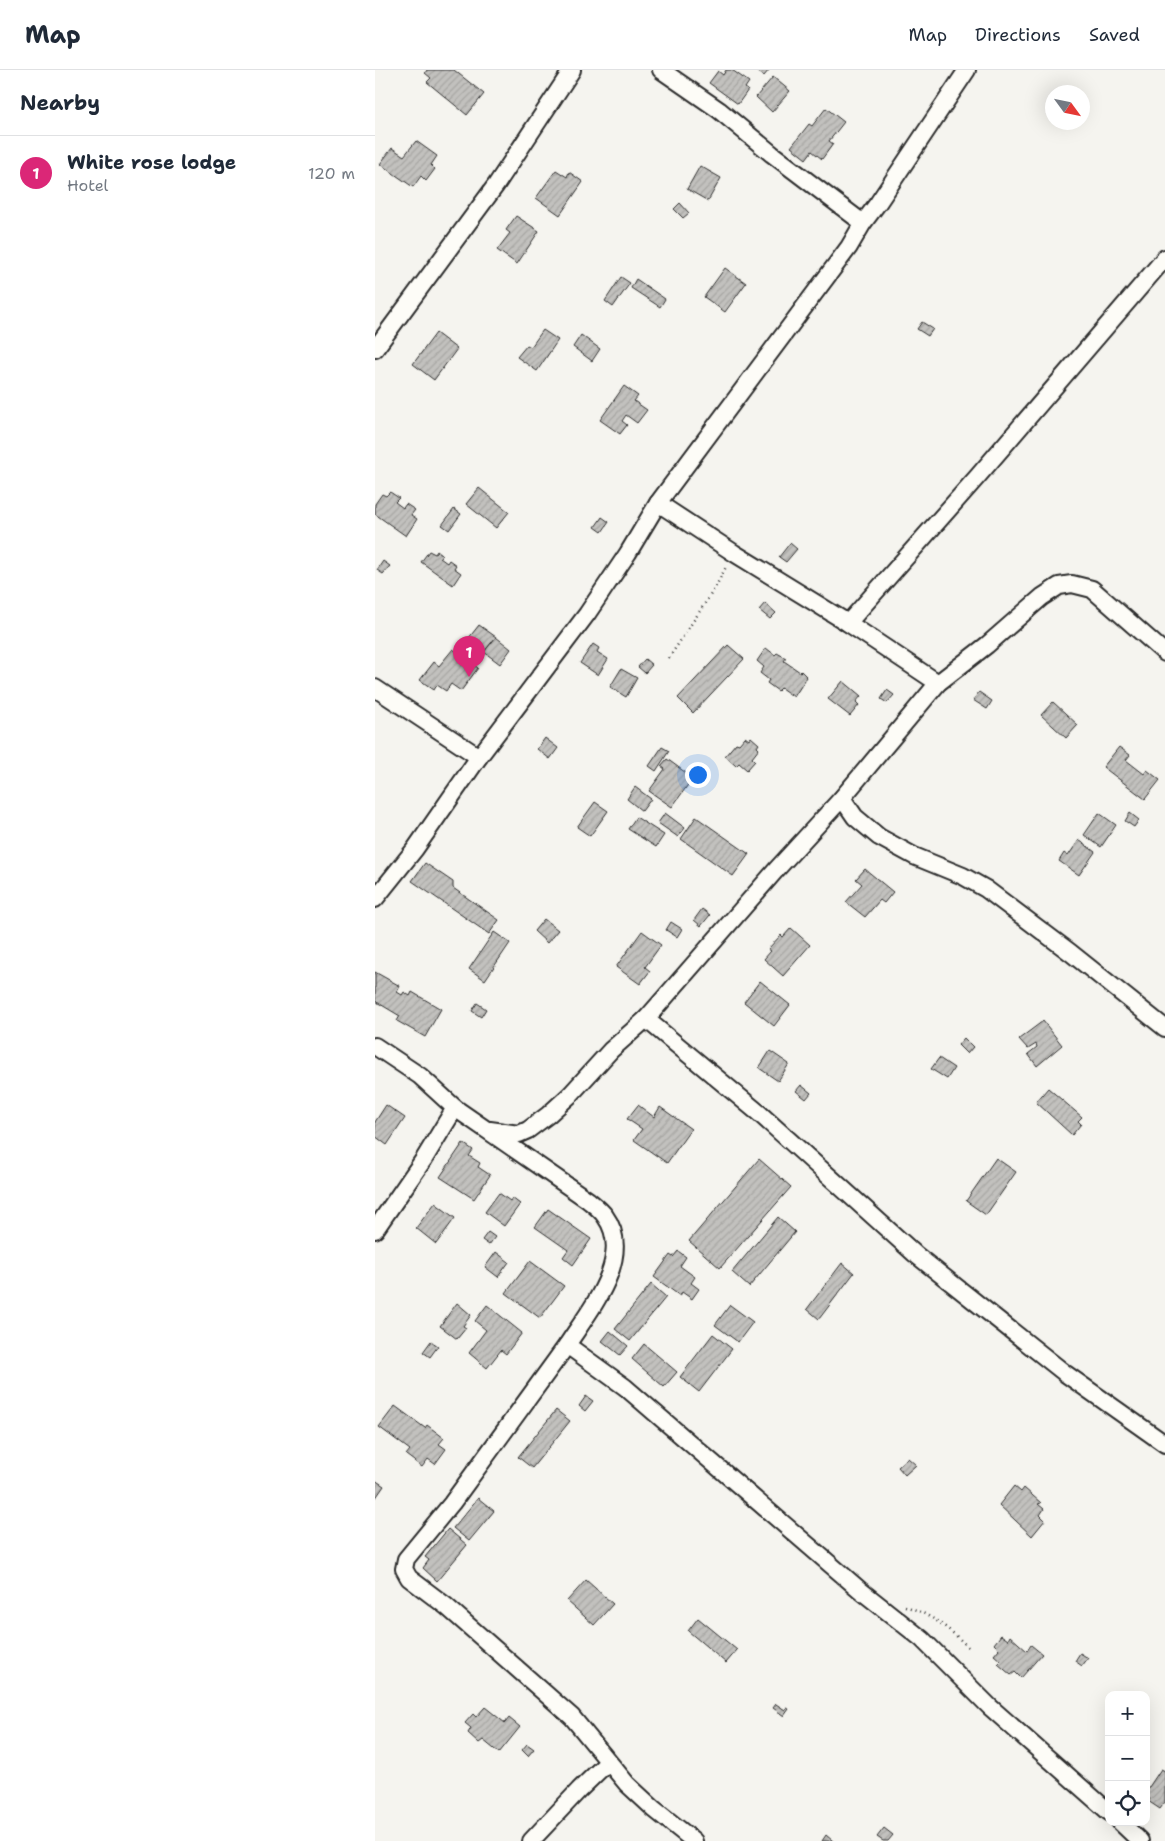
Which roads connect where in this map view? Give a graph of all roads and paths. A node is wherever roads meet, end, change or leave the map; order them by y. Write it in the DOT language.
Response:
graph roads {
  1 [pos="572,70"];
  2 [pos="661,70"];
  3 [pos="967,70"];
  4 [pos="863,223"];
  5 [pos="1165,258"];
  6 [pos="375,349"];
  7 [pos="658,503"];
  8 [pos="734,553"];
  9 [pos="848,623"];
  10 [pos="1165,653"];
  11 [pos="669,658"];
  12 [pos="938,683"];
  13 [pos="375,688"];
  14 [pos="479,758"];
  15 [pos="842,798"];
  16 [pos="375,899"];
  17 [pos="646,1019"];
  18 [pos="1165,1028"];
  19 [pos="375,1046"];
  20 [pos="455,1108"];
  21 [pos="486,1130"];
  22 [pos="375,1230"];
  23 [pos="567,1345"];
  24 [pos="1165,1444"];
  25 [pos="898,1602"];
  26 [pos="969,1648"];
  27 [pos="608,1762"];
  28 [pos="1105,1809"];
  29 [pos="1124,1826"];
  30 [pos="531,1841"];
  31 [pos="694,1841"];
  32 [pos="1140,1841"];
  1 -- 6 [label="street"];
  2 -- 4 [label="street"];
  3 -- 4 [label="street"];
  4 -- 7 [label="street"];
  5 -- 9 [label="street"];
  7 -- 8 [label="street"];
  7 -- 14 [label="street"];
  8 -- 9 [label="street"];
  8 -- 11 [label="path"];
  9 -- 12 [label="street"];
  10 -- 12 [label="street"];
  12 -- 15 [label="street"];
  13 -- 14 [label="street"];
  14 -- 16 [label="street"];
  15 -- 17 [label="street"];
  15 -- 18 [label="street"];
  17 -- 21 [label="street"];
  17 -- 24 [label="street"];
  19 -- 20 [label="street"];
  20 -- 21 [label="street"];
  20 -- 22 [label="street"];
  21 -- 23 [label="street"];
  23 -- 27 [label="street"];
  23 -- 28 [label="street"];
  25 -- 26 [label="path"];
  27 -- 30 [label="street"];
  27 -- 31 [label="street"];
  29 -- 32 [label="street"];
}
